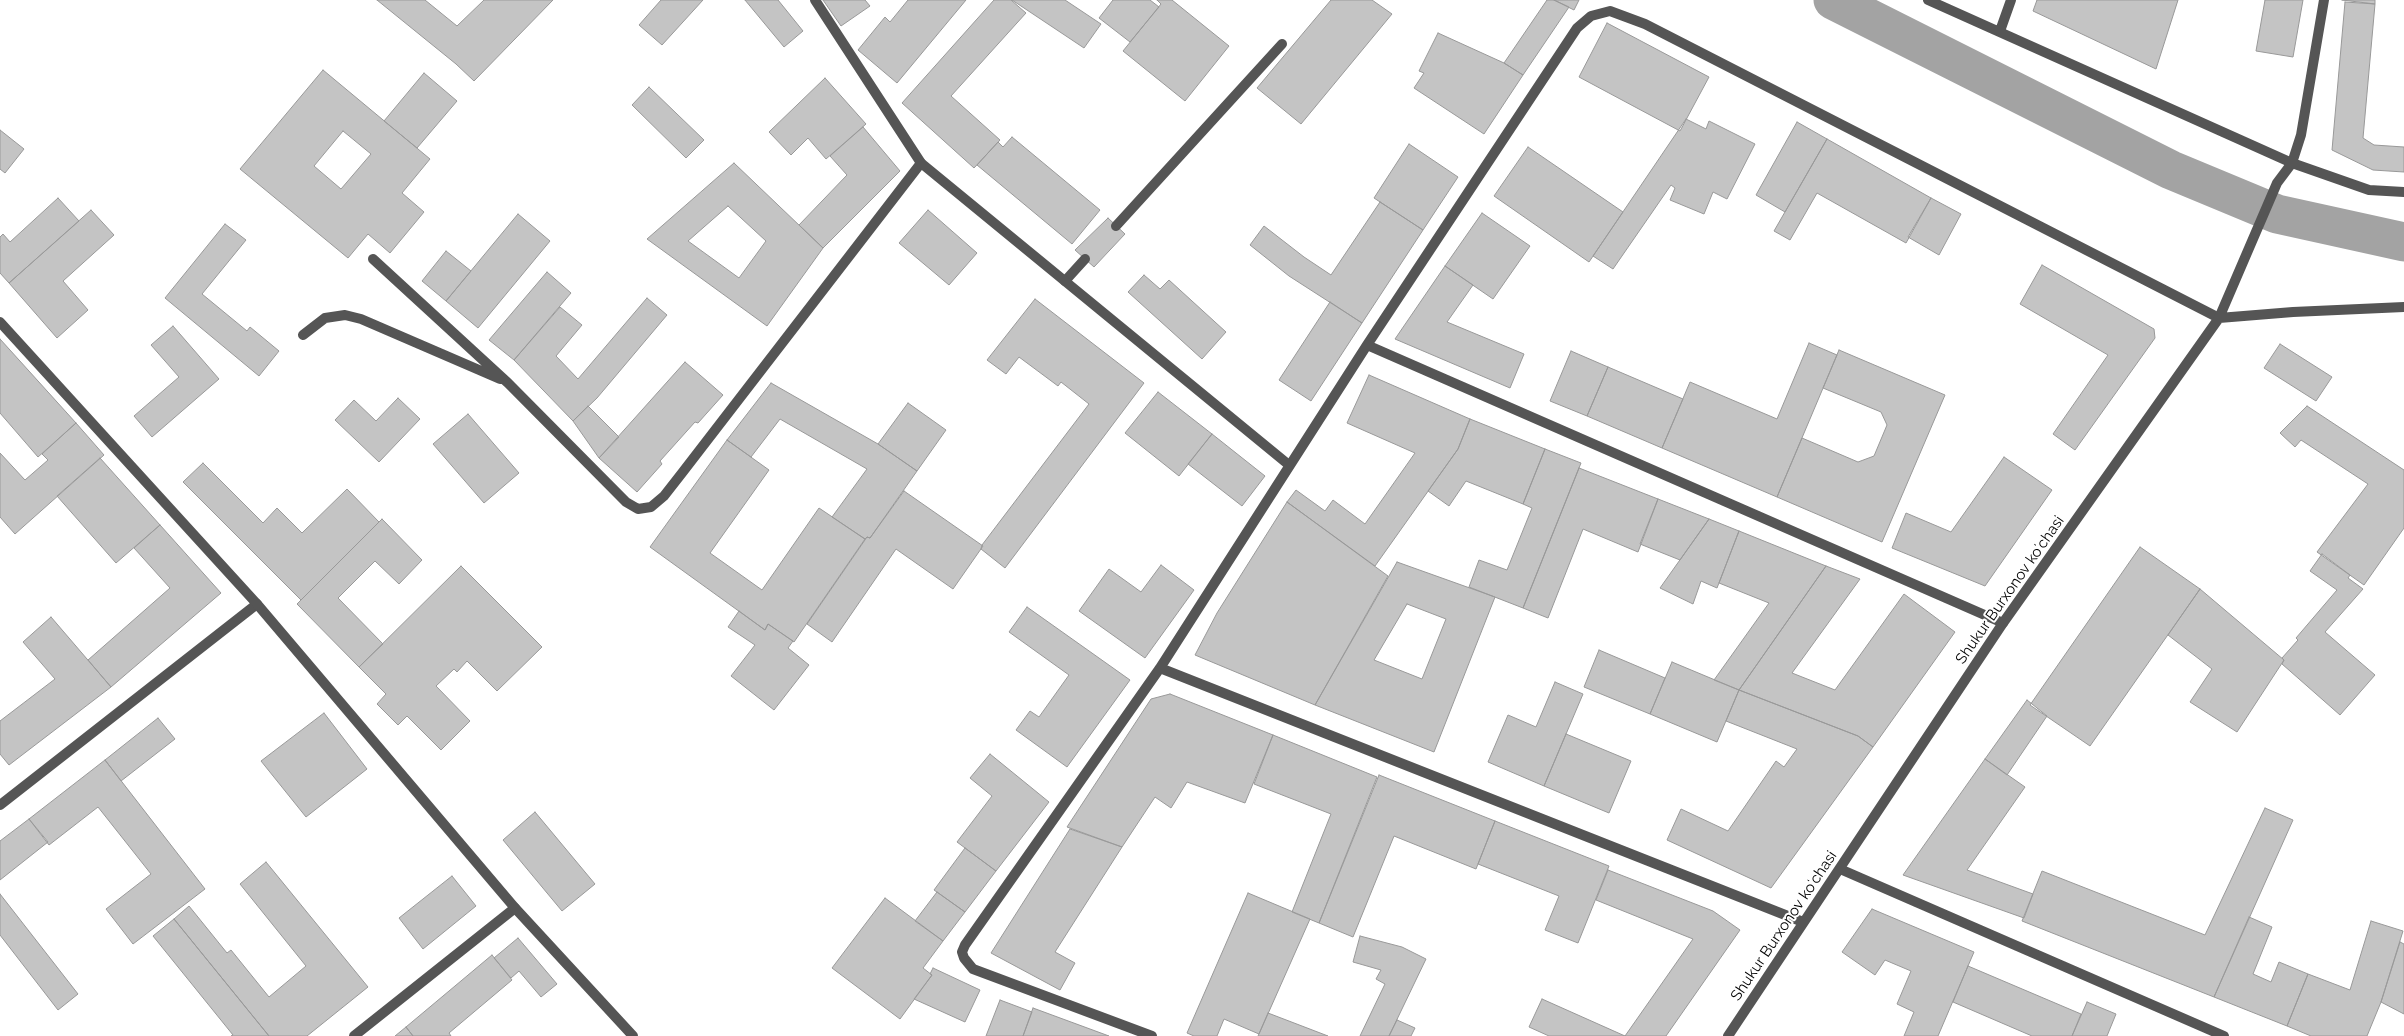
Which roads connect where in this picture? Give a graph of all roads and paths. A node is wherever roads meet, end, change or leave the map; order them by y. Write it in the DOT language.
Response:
graph roads {
  1 [pos="815,0"];
  2 [pos="1928,0"];
  3 [pos="2011,0"];
  4 [pos="2324,0"];
  5 [pos="2000,32"];
  6 [pos="1282,44"];
  7 [pos="921,163"];
  8 [pos="2292,163"];
  9 [pos="2404,192"];
  10 [pos="1116,226"];
  11 [pos="373,259"];
  12 [pos="1085,259"];
  13 [pos="1065,281"];
  14 [pos="2404,307"];
  15 [pos="2219,318"];
  16 [pos="0,322"];
  17 [pos="303,334"];
  18 [pos="1367,345"];
  19 [pos="508,383"];
  20 [pos="1289,464"];
  21 [pos="256,604"];
  22 [pos="2003,623"];
  23 [pos="1160,668"];
  24 [pos="0,805"];
  25 [pos="1840,869"];
  26 [pos="515,908"];
  27 [pos="1803,922"];
  28 [pos="354,1036"];
  29 [pos="633,1036"];
  30 [pos="1152,1036"];
  31 [pos="1728,1036"];
  32 [pos="2224,1036"];
  1 -- 7 [label="street"];
  2 -- 5 [label="street"];
  3 -- 5 [label="street"];
  4 -- 8 [label="street, Shukur Burxonov koʻchasi"];
  5 -- 8 [label="street"];
  6 -- 10 [label="street"];
  7 -- 13 [label="street"];
  7 -- 19 [label="street"];
  8 -- 9 [label="street"];
  8 -- 15 [label="street, Shukur Burxonov koʻchasi"];
  11 -- 19 [label="street"];
  12 -- 13 [label="street"];
  13 -- 20 [label="street"];
  14 -- 15 [label="street"];
  15 -- 18 [label="street"];
  15 -- 22 [label="street, Shukur Burxonov koʻchasi"];
  16 -- 21 [label="street"];
  17 -- 19 [label="street"];
  18 -- 20 [label="street"];
  18 -- 22 [label="street"];
  20 -- 23 [label="street"];
  21 -- 24 [label="street"];
  21 -- 26 [label="street"];
  22 -- 25 [label="street, Shukur Burxonov koʻchasi"];
  23 -- 27 [label="street"];
  23 -- 30 [label="street"];
  25 -- 27 [label="street, Shukur Burxonov koʻchasi"];
  25 -- 32 [label="street"];
  26 -- 28 [label="street"];
  26 -- 29 [label="street"];
  27 -- 31 [label="street, Shukur Burxonov koʻchasi"];
}
